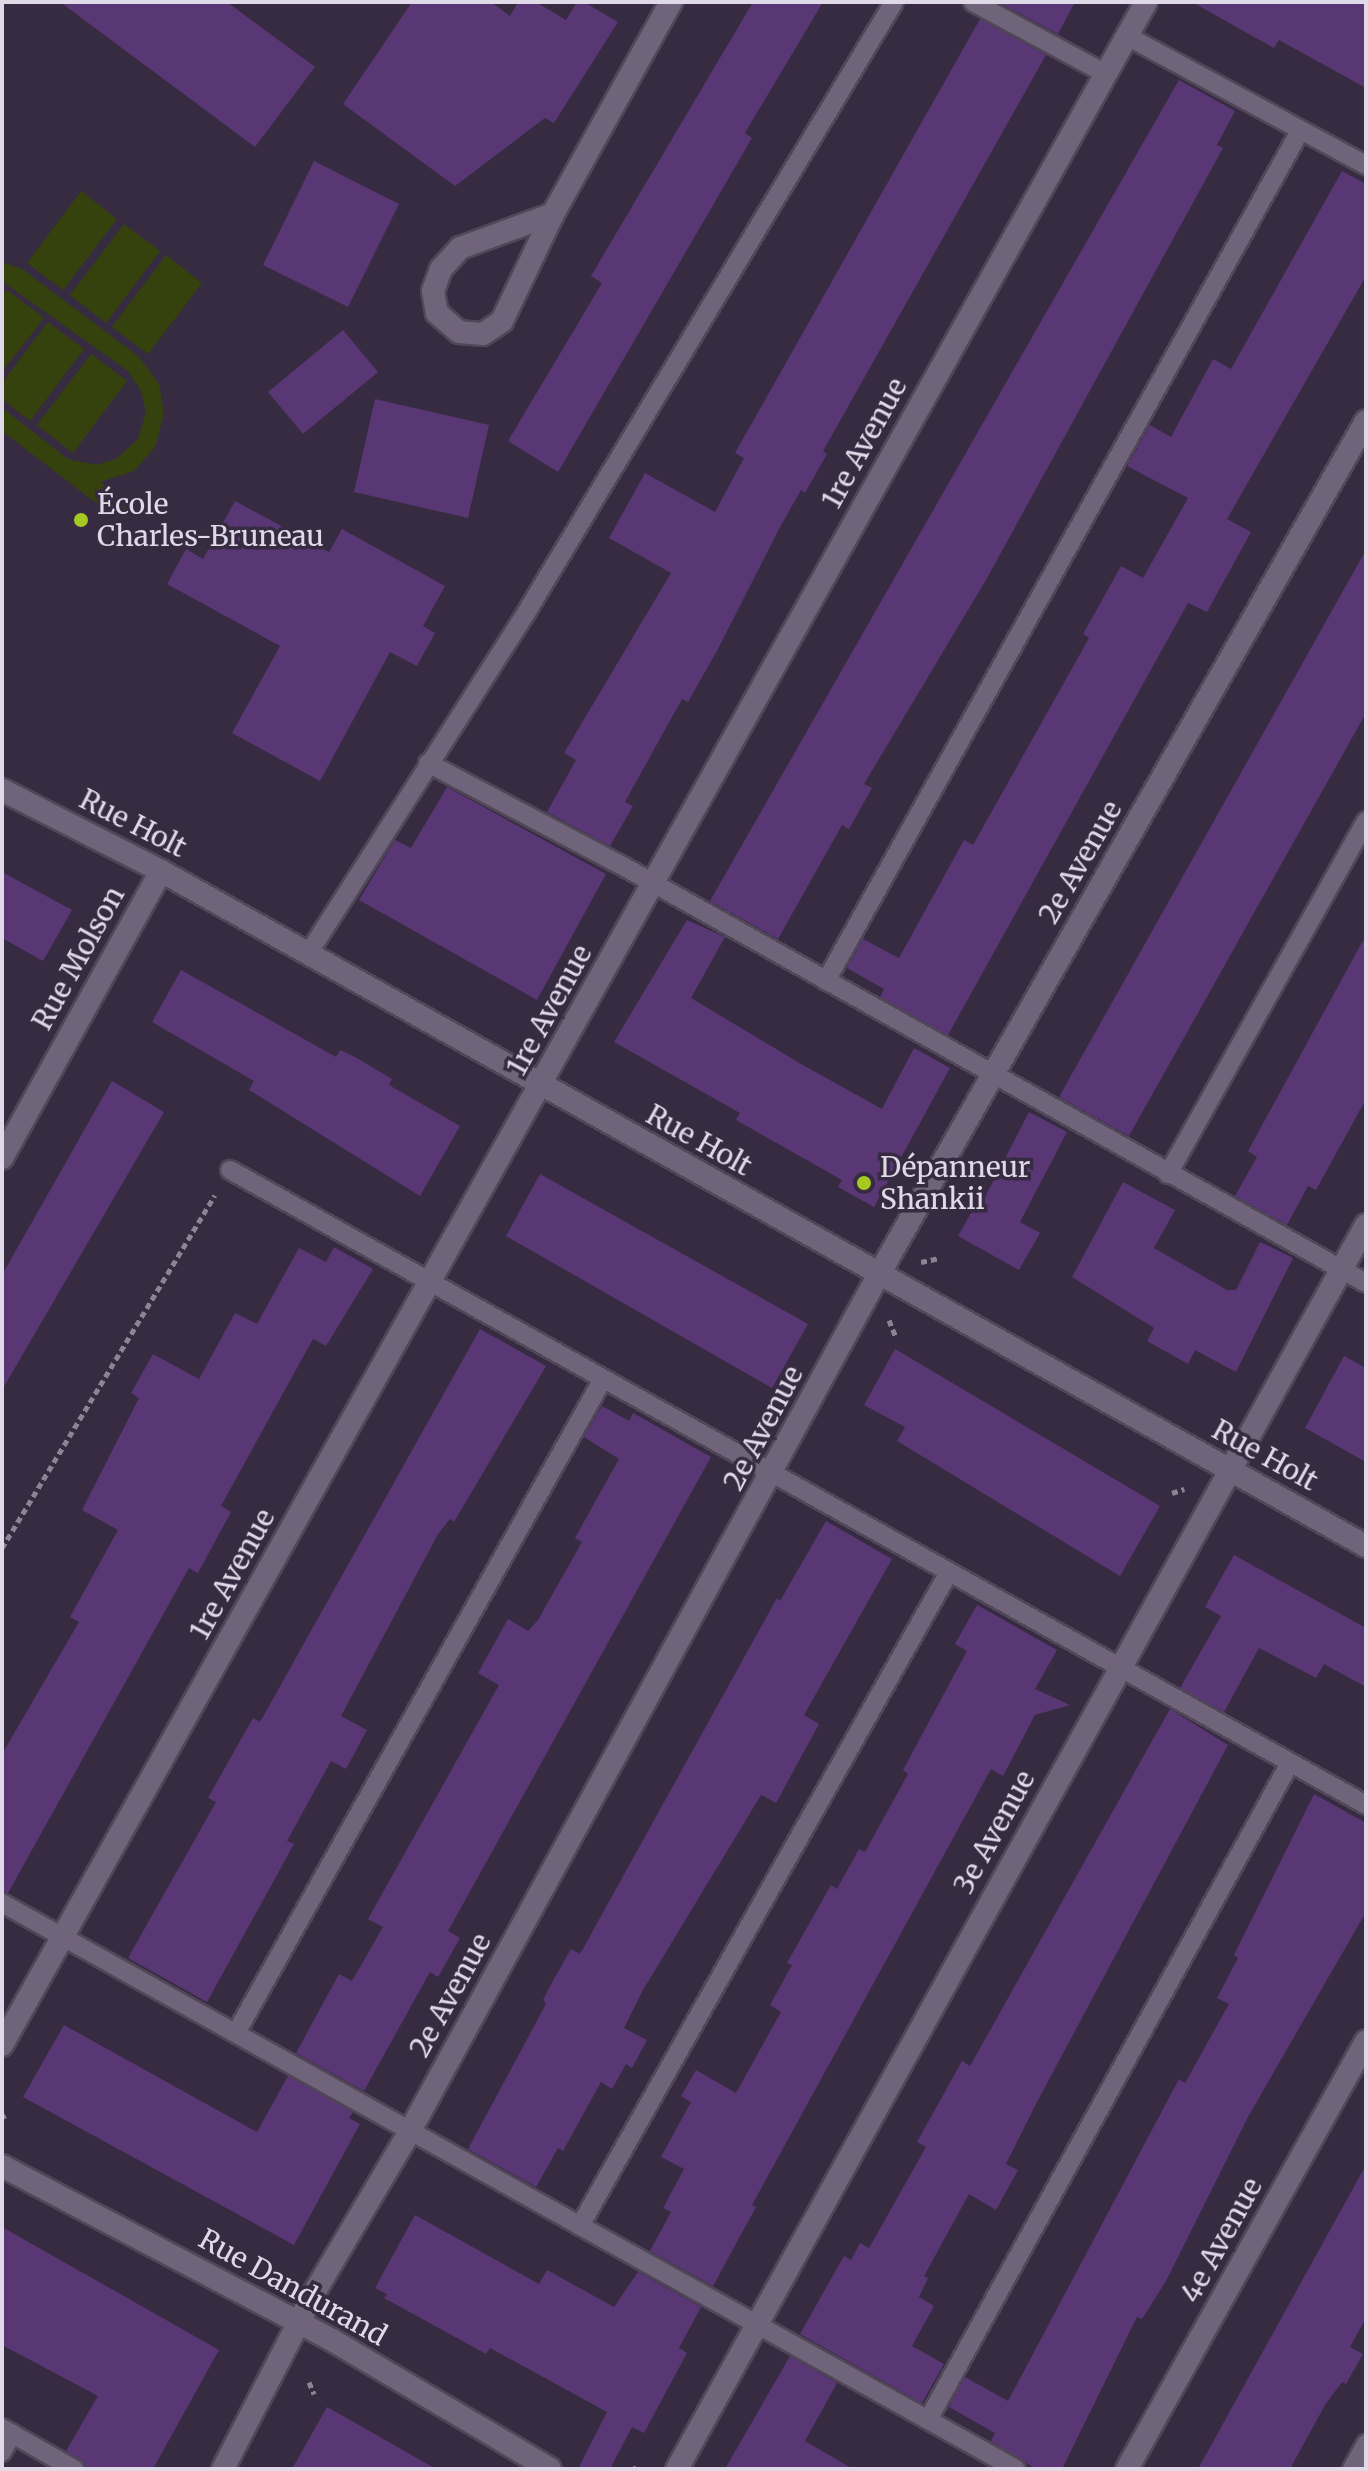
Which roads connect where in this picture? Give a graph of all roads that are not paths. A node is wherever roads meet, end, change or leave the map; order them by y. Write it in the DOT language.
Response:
graph roads {
  1 [pos="671,2"];
  2 [pos="894,2"];
  3 [pos="973,2"];
  4 [pos="1146,2"];
  5 [pos="1127,36"];
  6 [pos="1106,74"];
  7 [pos="1300,131"];
  8 [pos="1366,165"];
  9 [pos="553,214"];
  10 [pos="1366,421"];
  11 [pos="428,763"];
  12 [pos="2,790"];
  13 [pos="1366,821"];
  14 [pos="161,871"];
  15 [pos="652,883"];
  16 [pos="308,954"];
  17 [pos="826,981"];
  18 [pos="993,1075"];
  19 [pos="541,1086"];
  20 [pos="2,1158"];
  21 [pos="230,1170"];
  22 [pos="1168,1174"];
  23 [pos="1366,1225"];
  24 [pos="1342,1269"];
  25 [pos="878,1276"];
  26 [pos="1366,1283"];
  27 [pos="430,1284"];
  28 [pos="603,1379"];
  29 [pos="1228,1469"];
  30 [pos="773,1474"];
  31 [pos="1366,1546"];
  32 [pos="949,1572"];
  33 [pos="1120,1667"];
  34 [pos="1290,1763"];
  35 [pos="1366,1805"];
  36 [pos="2,1903"];
  37 [pos="62,1937"];
  38 [pos="236,2033"];
  39 [pos="1366,2041"];
  40 [pos="2,2045"];
  41 [pos="410,2131"];
  42 [pos="2,2166"];
  43 [pos="580,2226"];
  44 [pos="299,2322"];
  45 [pos="758,2325"];
  46 [pos="928,2420"];
  47 [pos="7,2431"];
  48 [pos="1366,2444"];
  49 [pos="2,2452"];
  50 [pos="74,2469"];
  51 [pos="223,2469"];
  52 [pos="550,2469"];
  53 [pos="677,2469"];
  54 [pos="1016,2469"];
  55 [pos="1127,2469"];
  56 [pos="1352,2469"];
  1 -- 9 [label="street"];
  2 -- 11 [label="lane"];
  3 -- 6 [label="lane"];
  4 -- 5 [label="street, 1re Avenue"];
  5 -- 6 [label="street, 1re Avenue"];
  5 -- 7 [label="lane"];
  6 -- 15 [label="street, 1re Avenue"];
  7 -- 8 [label="lane"];
  7 -- 17 [label="lane"];
  9 -- 9 [label="street"];
  10 -- 18 [label="street, 2e Avenue"];
  11 -- 15 [label="lane"];
  11 -- 16 [label="lane"];
  12 -- 14 [label="street, Rue Holt"];
  13 -- 22 [label="lane"];
  14 -- 16 [label="street, Rue Holt"];
  14 -- 20 [label="street, Rue Molson"];
  15 -- 17 [label="lane"];
  15 -- 19 [label="street, 1re Avenue"];
  16 -- 19 [label="street, Rue Holt"];
  17 -- 18 [label="lane"];
  18 -- 22 [label="lane"];
  18 -- 25 [label="street, 2e Avenue"];
  19 -- 25 [label="street, Rue Holt"];
  19 -- 27 [label="street, 1re Avenue"];
  21 -- 27 [label="lane"];
  22 -- 24 [label="lane"];
  23 -- 24 [label="street, 3e Avenue"];
  24 -- 26 [label="lane"];
  24 -- 29 [label="street, 3e Avenue"];
  25 -- 29 [label="street, Rue Holt"];
  25 -- 30 [label="street, 2e Avenue"];
  27 -- 28 [label="lane"];
  27 -- 37 [label="street, 1re Avenue"];
  28 -- 30 [label="lane"];
  28 -- 38 [label="lane"];
  29 -- 31 [label="street, Rue Holt"];
  29 -- 33 [label="street, 3e Avenue"];
  30 -- 32 [label="lane"];
  30 -- 41 [label="street, 2e Avenue"];
  32 -- 33 [label="lane"];
  32 -- 43 [label="lane"];
  33 -- 34 [label="lane"];
  33 -- 45 [label="street, 3e Avenue"];
  34 -- 35 [label="lane"];
  34 -- 46 [label="lane"];
  36 -- 37 [label="lane"];
  37 -- 38 [label="lane"];
  37 -- 40 [label="street, 1re Avenue"];
  38 -- 41 [label="lane"];
  39 -- 55 [label="street, 4e Avenue"];
  41 -- 43 [label="lane"];
  41 -- 44 [label="street, 2e Avenue"];
  42 -- 44 [label="street, Rue Dandurand"];
  43 -- 45 [label="lane"];
  44 -- 51 [label="street, 2e Avenue"];
  44 -- 52 [label="street, Rue Dandurand"];
  45 -- 46 [label="lane"];
  45 -- 53 [label="street, 3e Avenue"];
  46 -- 54 [label="lane"];
  47 -- 49 [label="lane"];
  47 -- 50 [label="lane"];
  48 -- 56 [label="lane"];
}
